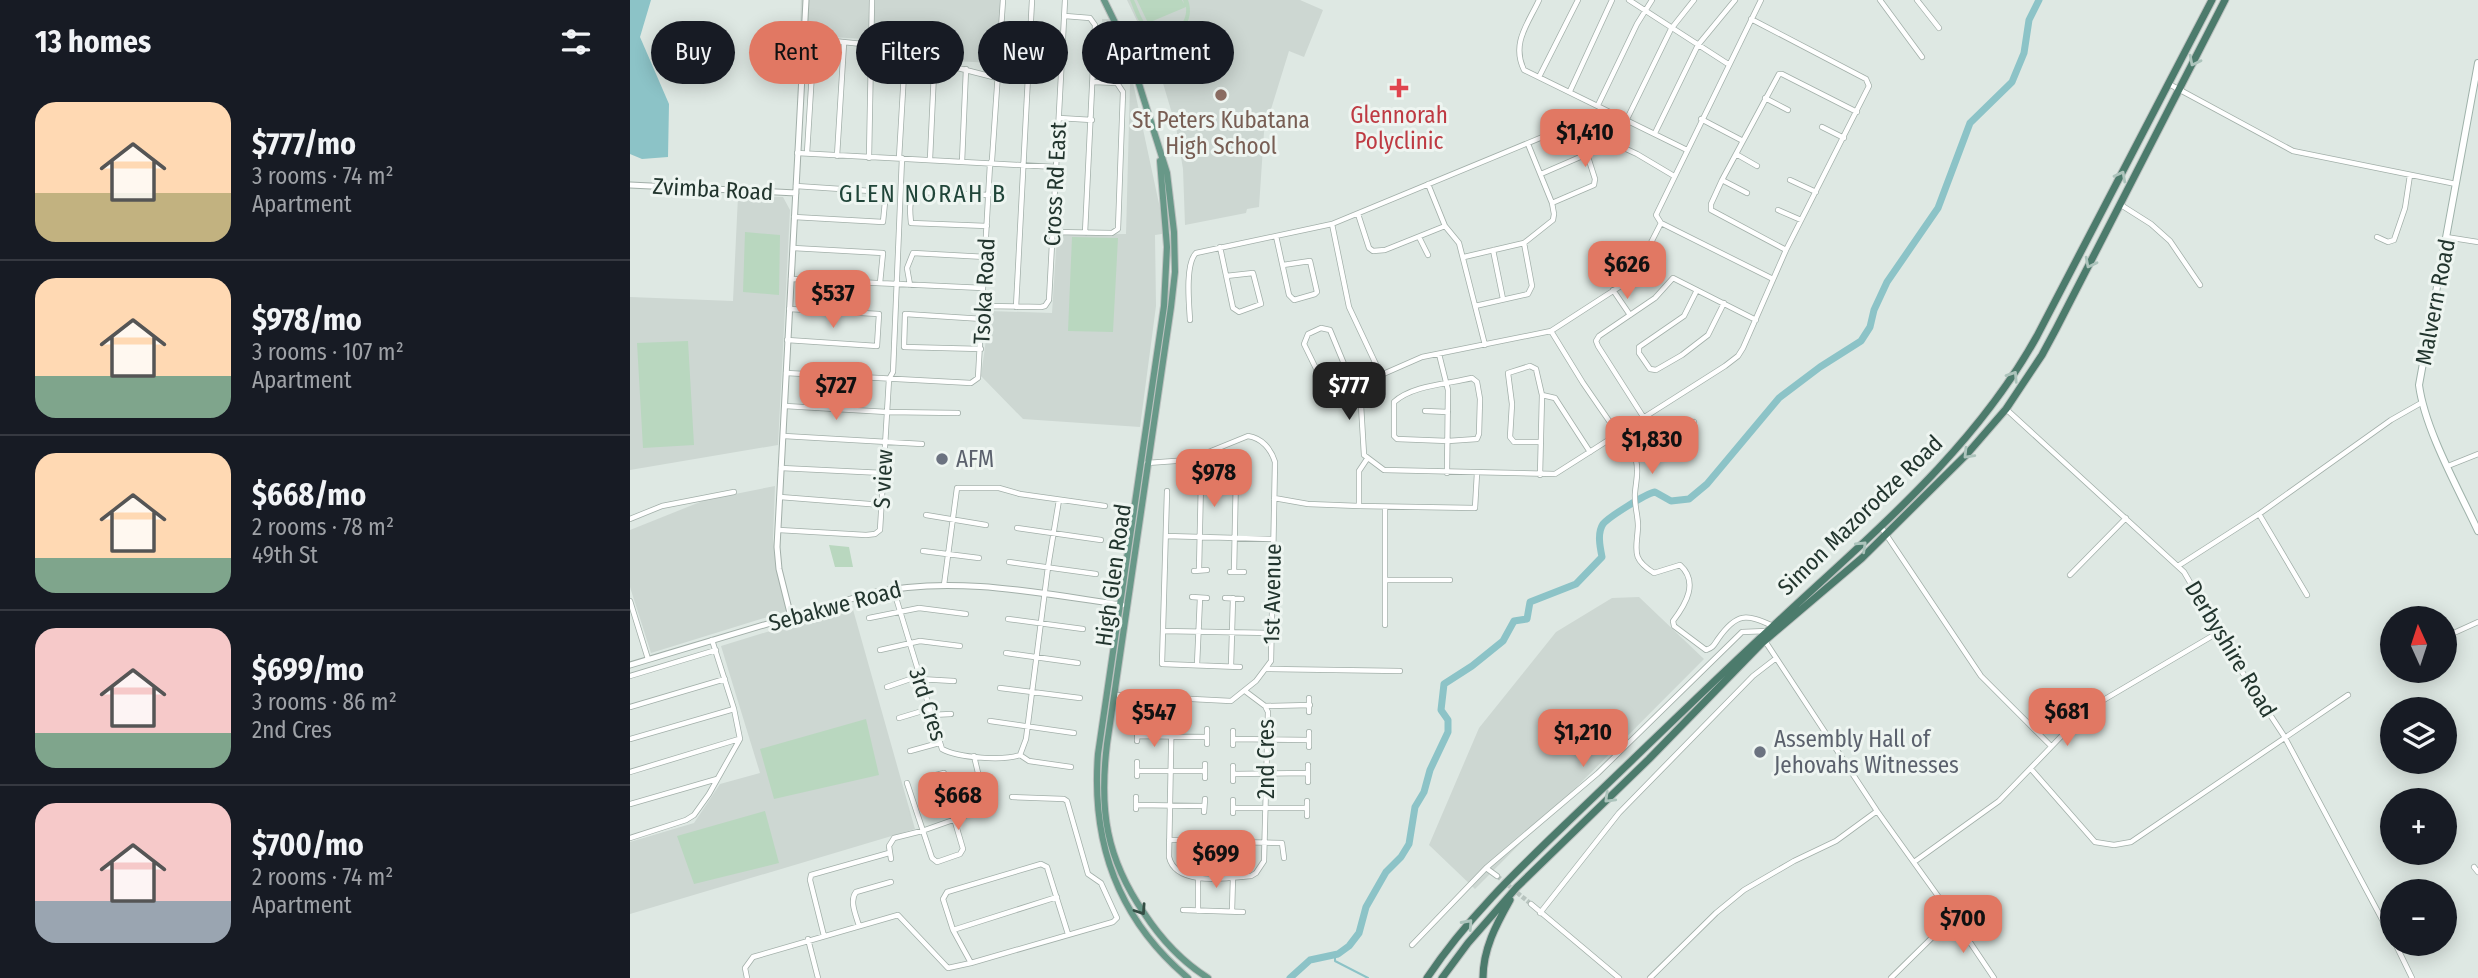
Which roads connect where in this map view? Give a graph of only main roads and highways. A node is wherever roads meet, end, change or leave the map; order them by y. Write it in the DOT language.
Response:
graph roads {
  1 [pos="1104,0"];
  2 [pos="2212,0"];
  3 [pos="2225,0"];
  4 [pos="2478,63"];
  5 [pos="2478,531"];
  6 [pos="1123,606"];
  7 [pos="1517,887"];
  8 [pos="1188,978"];
  9 [pos="1208,978"];
  10 [pos="1427,978"];
  11 [pos="1442,978"];
  12 [pos="1483,978"];
  1 -- 6 [label="main road, High Glen Road"];
  10 -- 2 [label="highway, Simon Mazorodze Road, one-way"];
  3 -- 7 [label="highway, Simon Mazorodze Road, one-way"];
  4 -- 5 [label="main road, Malvern Road"];
  6 -- 8 [label="main road, High Glen Road"];
  6 -- 9 [label="main road, High Glen Road, one-way"];
  7 -- 11 [label="highway, Simon Mazorodze Road"];
  7 -- 12 [label="highway"];
}
